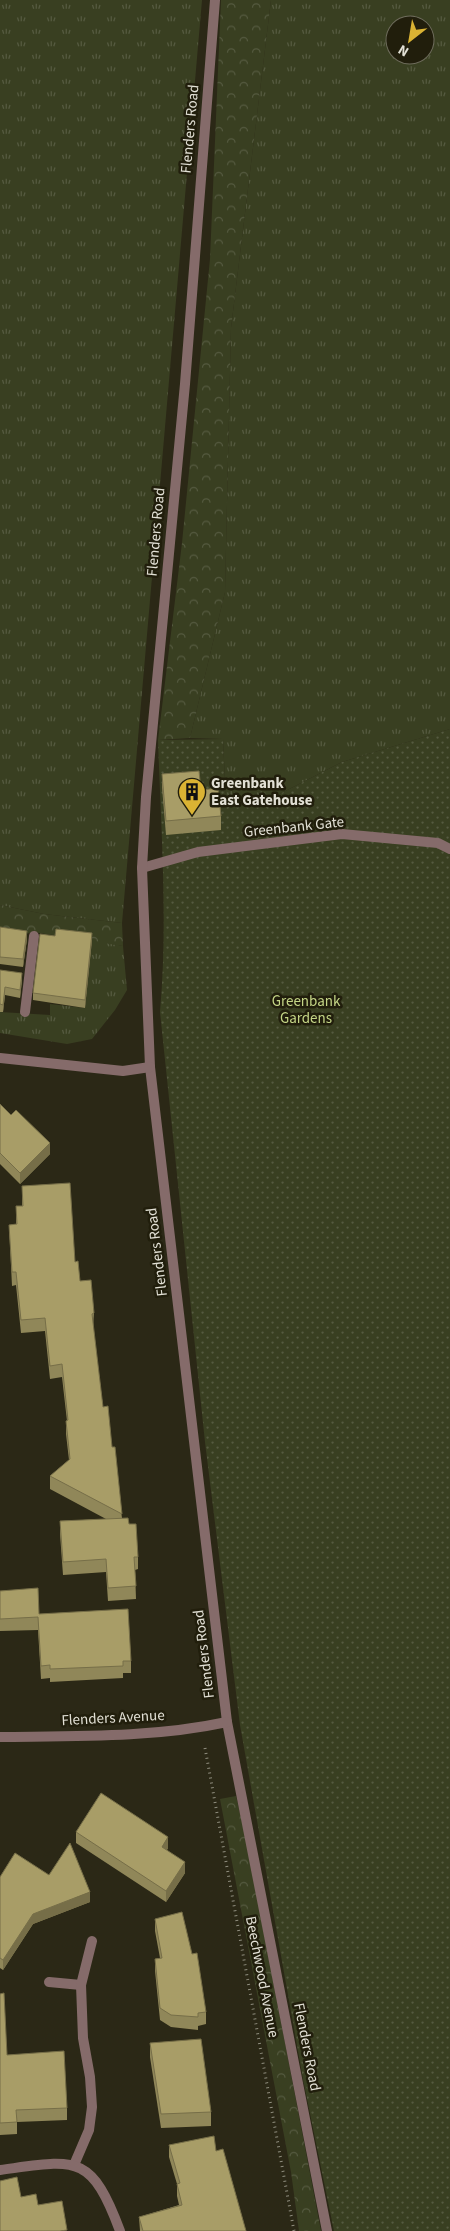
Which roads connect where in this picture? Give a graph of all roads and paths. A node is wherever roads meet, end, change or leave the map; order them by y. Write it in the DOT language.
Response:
graph roads {
  1 [pos="215,0"];
  2 [pos="450,849"];
  3 [pos="142,868"];
  4 [pos="34,936"];
  5 [pos="25,1012"];
  6 [pos="0,1058"];
  7 [pos="150,1067"];
  8 [pos="227,1722"];
  9 [pos="201,1728"];
  10 [pos="0,1737"];
  11 [pos="92,1941"];
  12 [pos="49,1982"];
  13 [pos="81,1985"];
  14 [pos="74,2165"];
  15 [pos="0,2170"];
  16 [pos="120,2231"];
  17 [pos="294,2231"];
  18 [pos="327,2231"];
  1 -- 3 [label="street, Flenders Road"];
  2 -- 3 [label="street, Greenbank Gate"];
  3 -- 7 [label="street, Flenders Road"];
  4 -- 5 [label="street"];
  6 -- 7 [label="street"];
  7 -- 8 [label="street, Flenders Road"];
  8 -- 9 [label="street, Flenders Avenue"];
  8 -- 18 [label="street, Flenders Road"];
  9 -- 10 [label="street, Flenders Avenue"];
  9 -- 17 [label="path, Beechwood Avenue"];
  11 -- 13 [label="street"];
  12 -- 13 [label="street"];
  13 -- 14 [label="street"];
  14 -- 15 [label="street"];
  14 -- 16 [label="street"];
}
